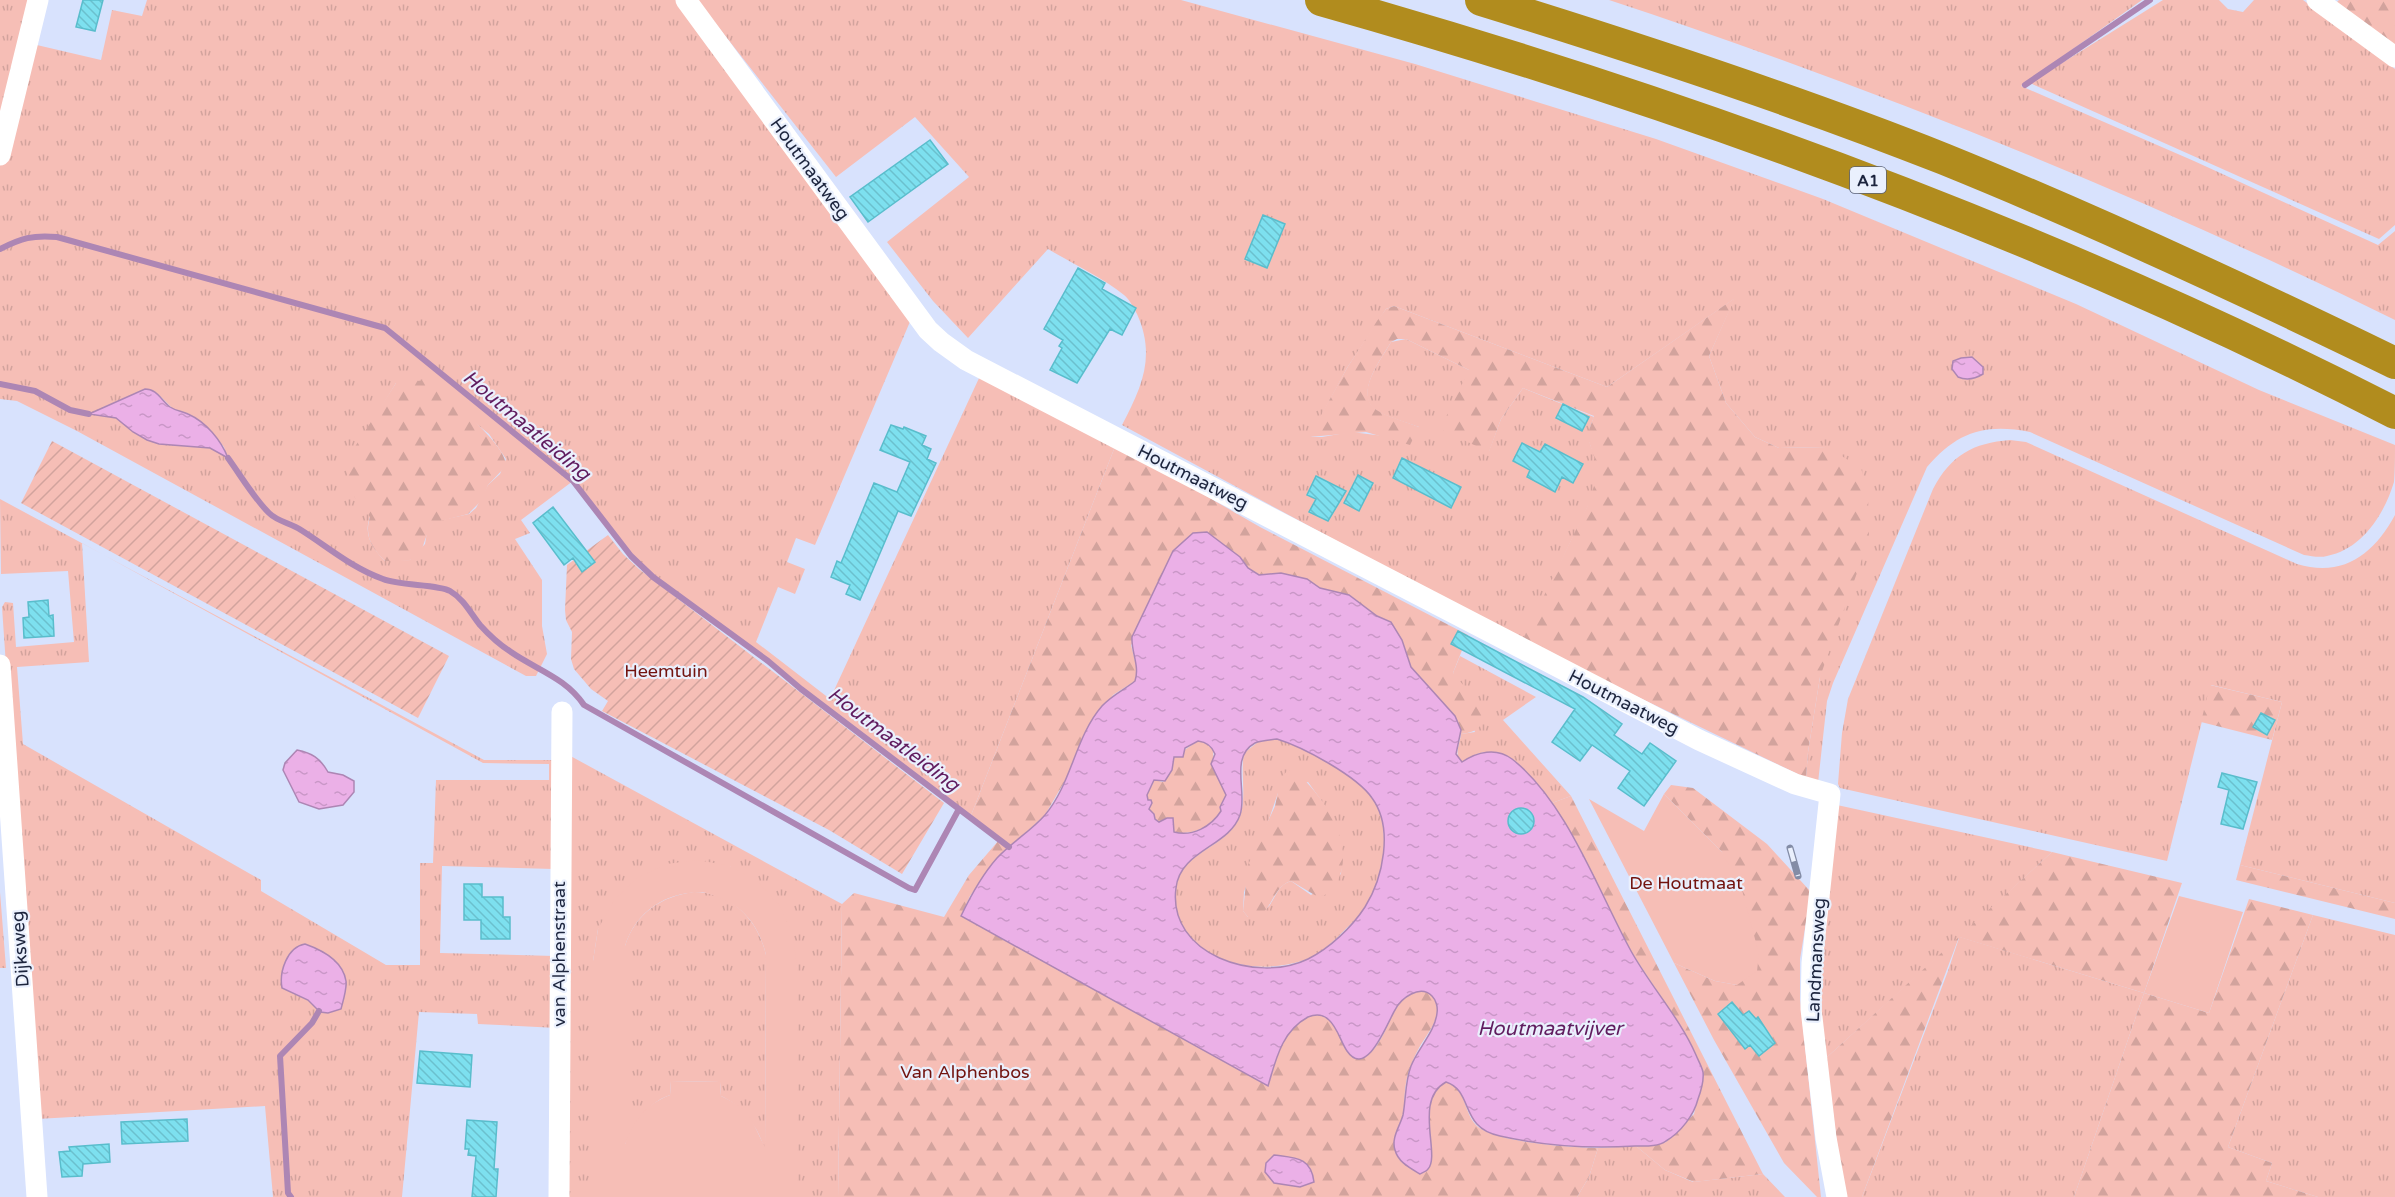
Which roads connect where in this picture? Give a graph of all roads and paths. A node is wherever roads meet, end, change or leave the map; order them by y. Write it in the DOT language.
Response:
graph roads {
  1 [pos="38,0"];
  2 [pos="686,0"];
  3 [pos="1321,0"];
  4 [pos="1481,0"];
  5 [pos="2317,0"];
  6 [pos="2395,57"];
  7 [pos="0,155"];
  8 [pos="2395,363"];
  9 [pos="2395,413"];
  10 [pos="0,665"];
  11 [pos="562,712"];
  12 [pos="1830,794"];
  13 [pos="37,1197"];
  14 [pos="559,1197"];
  15 [pos="1837,1197"];
  1 -- 7 [label="street"];
  2 -- 12 [label="street, Houtmaatweg"];
  3 -- 9 [label="highway, A1"];
  4 -- 8 [label="highway"];
  5 -- 6 [label="street"];
  10 -- 13 [label="street, Dijksweg"];
  11 -- 14 [label="street, van Alphenstraat"];
  12 -- 15 [label="street, Landmansweg"];
}
